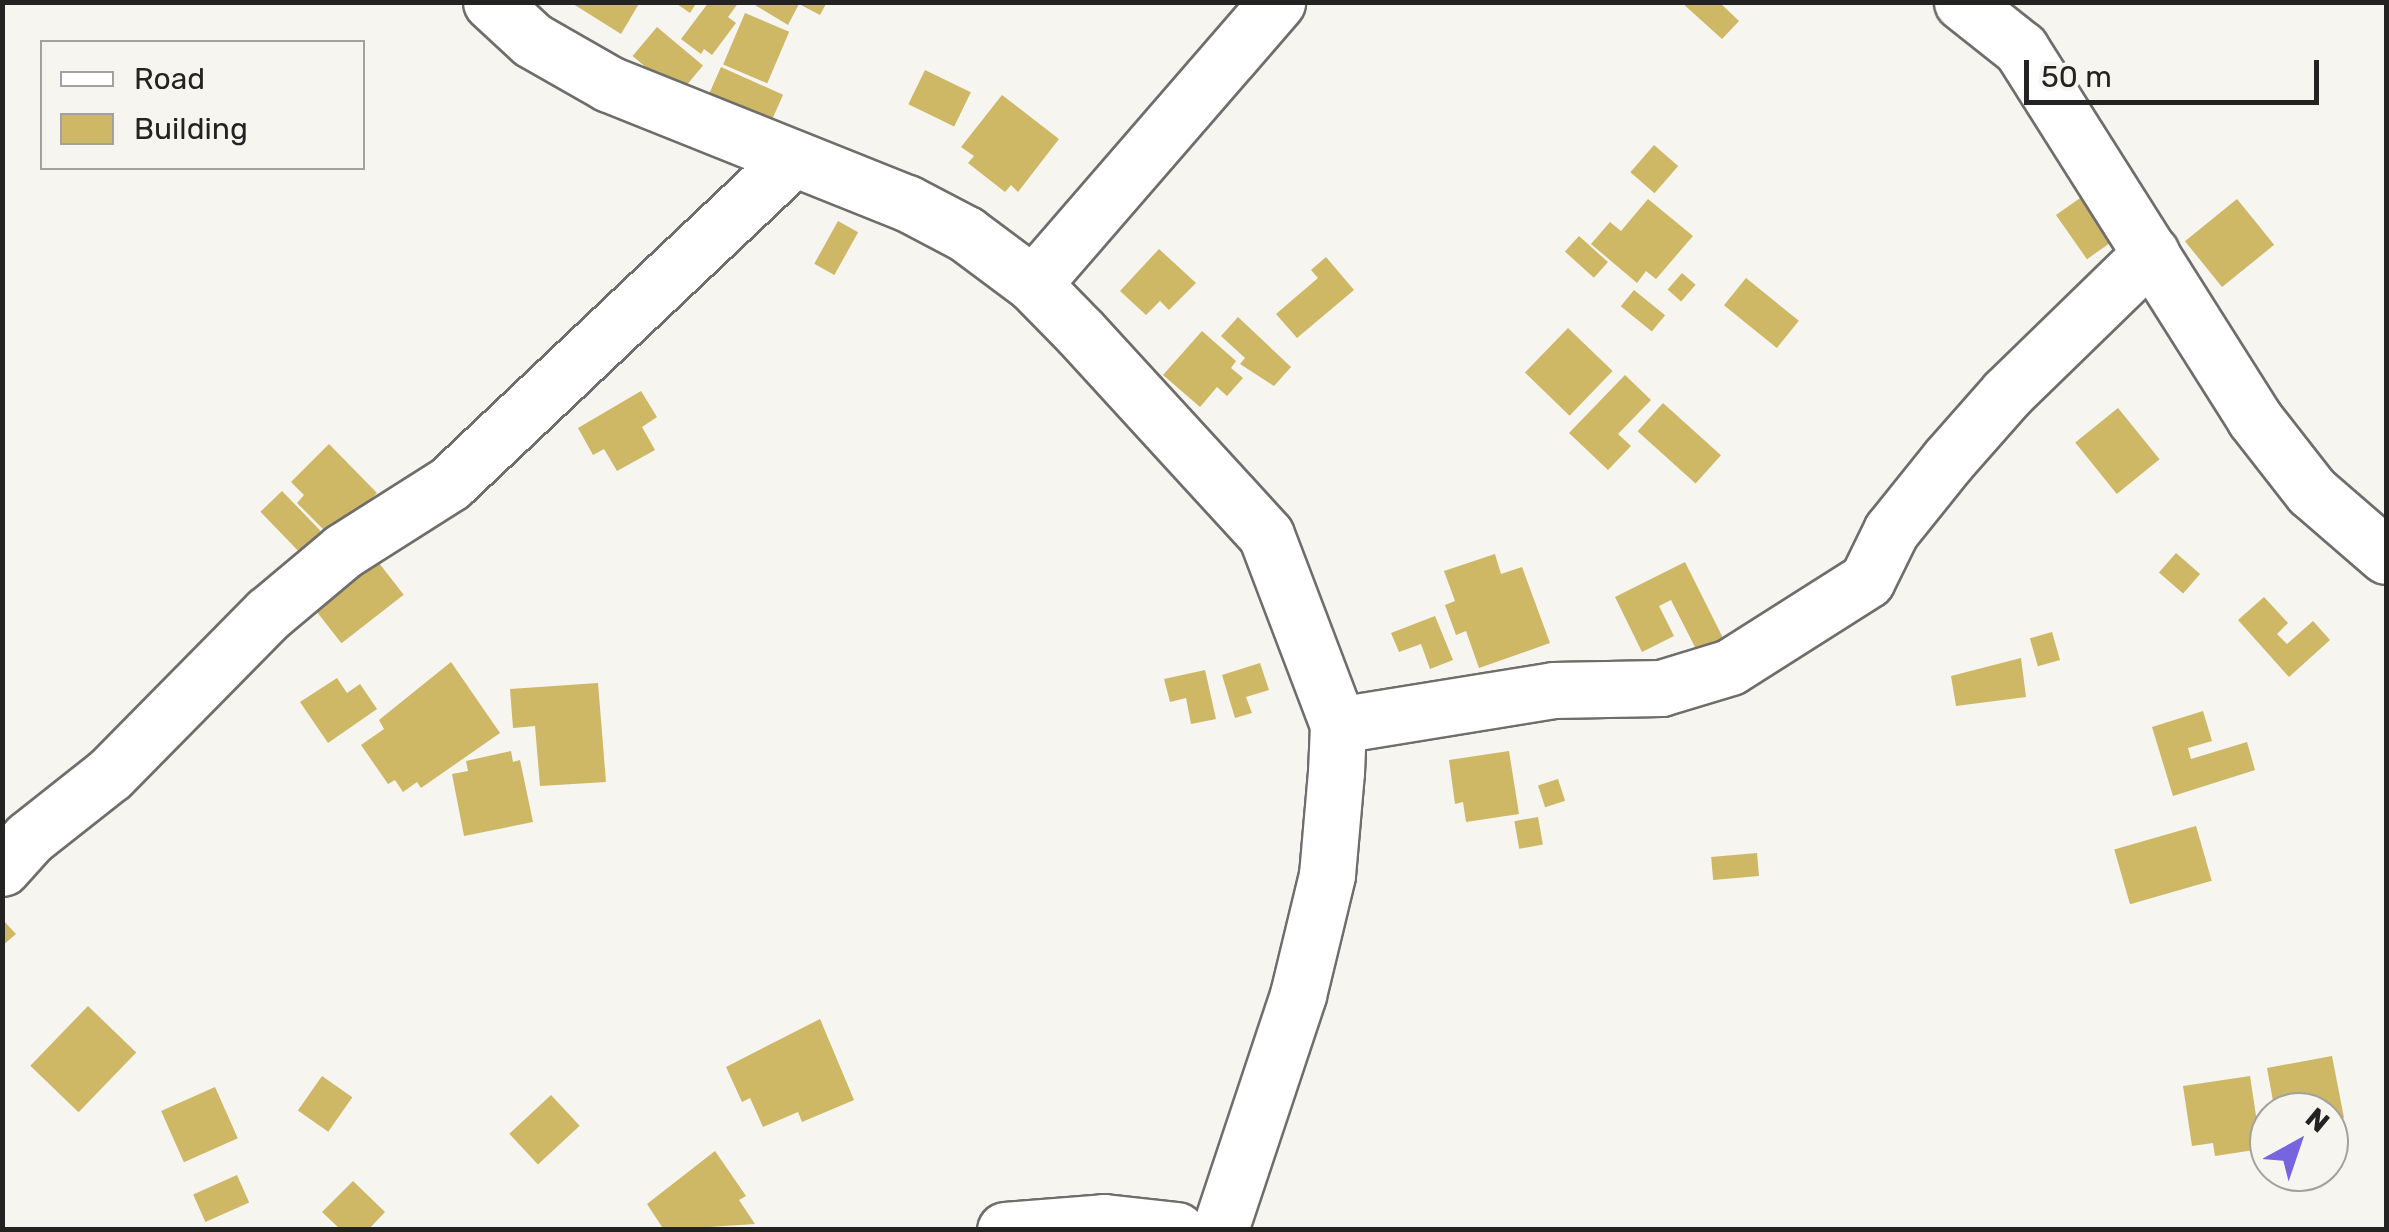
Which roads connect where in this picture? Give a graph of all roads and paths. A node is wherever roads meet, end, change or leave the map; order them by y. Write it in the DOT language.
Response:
graph roads {
  1 [pos="492,2"];
  2 [pos="1277,2"];
  3 [pos="1962,2"];
  4 [pos="2029,26"];
  5 [pos="791,162"];
  6 [pos="2152,254"];
  7 [pos="1033,284"];
  8 [pos="2386,556"];
  9 [pos="1338,725"];
  10 [pos="2,868"];
  11 [pos="1006,1230"];
  12 [pos="1177,1230"];
  13 [pos="1220,1230"];
  1 -- 5 [label="street"];
  2 -- 7 [label="street"];
  3 -- 4 [label="street"];
  4 -- 6 [label="street"];
  5 -- 7 [label="street"];
  5 -- 10 [label="street"];
  6 -- 8 [label="street"];
  6 -- 9 [label="street"];
  7 -- 9 [label="street"];
  9 -- 13 [label="street"];
  11 -- 12 [label="street"];
}
